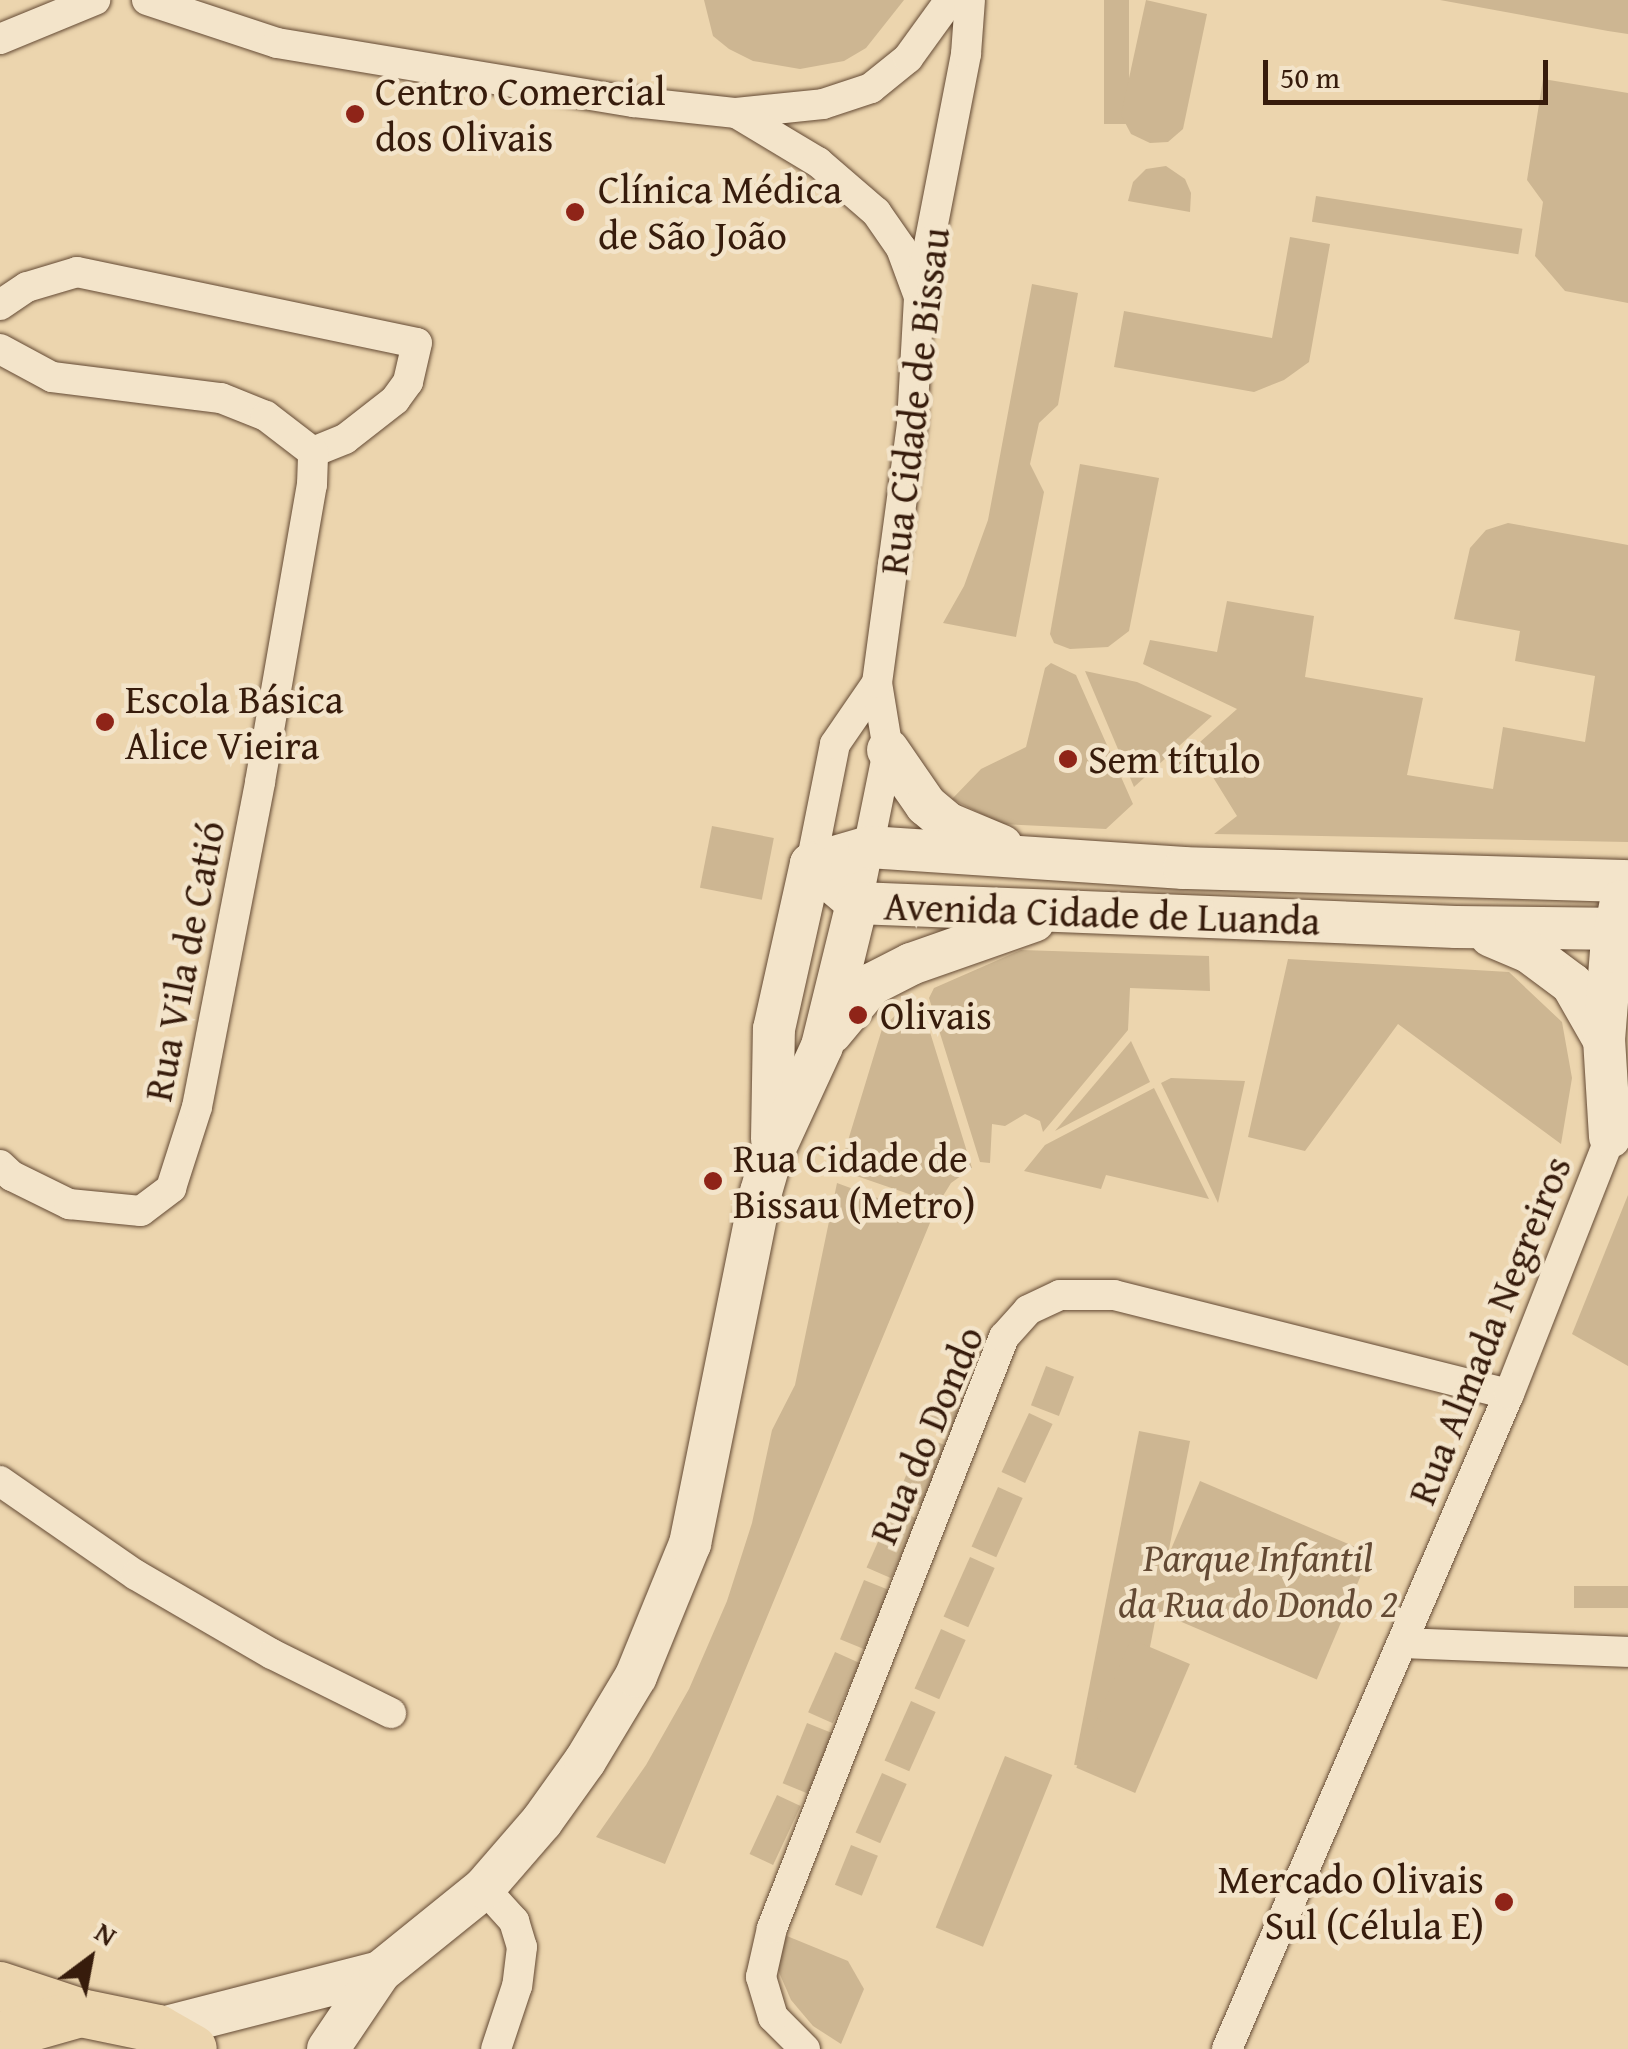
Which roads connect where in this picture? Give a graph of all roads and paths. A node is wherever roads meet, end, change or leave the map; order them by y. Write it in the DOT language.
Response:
graph roads {
  1 [pos="96,0"];
  2 [pos="147,0"];
  3 [pos="950,0"];
  4 [pos="970,0"];
  5 [pos="0,40"];
  6 [pos="736,114"];
  7 [pos="919,296"];
  8 [pos="0,305"];
  9 [pos="0,348"];
  10 [pos="313,452"];
  11 [pos="877,683"];
  12 [pos="888,750"];
  13 [pos="869,847"];
  14 [pos="1040,860"];
  15 [pos="811,864"];
  16 [pos="1627,883"];
  17 [pos="857,904"];
  18 [pos="1064,911"];
  19 [pos="1456,927"];
  20 [pos="1621,929"];
  21 [pos="1604,1040"];
  22 [pos="822,1046"];
  23 [pos="1619,1124"];
  24 [pos="771,1158"];
  25 [pos="0,1165"];
  26 [pos="1508,1394"];
  27 [pos="0,1480"];
  28 [pos="1404,1643"];
  29 [pos="1628,1652"];
  30 [pos="391,1713"];
  31 [pos="484,1888"];
  32 [pos="380,1972"];
  33 [pos="0,1986"];
  34 [pos="81,2013"];
  35 [pos="0,2036"];
  36 [pos="175,2039"];
  37 [pos="328,2049"];
  38 [pos="496,2049"];
  39 [pos="805,2049"];
  40 [pos="1228,2049"];
  1 -- 5 [label="street"];
  2 -- 6 [label="street"];
  3 -- 6 [label="street"];
  4 -- 7 [label="street, Rua Cidade de Bissau"];
  6 -- 7 [label="street"];
  7 -- 11 [label="street, Rua Cidade de Bissau"];
  8 -- 10 [label="street"];
  9 -- 10 [label="street"];
  10 -- 25 [label="street, Rua Vila de Catió"];
  11 -- 12 [label="street, Rua Cidade de Bissau"];
  11 -- 15 [label="street, Rua Cidade de Bissau"];
  12 -- 13 [label="street, Rua Cidade de Bissau"];
  12 -- 14 [label="main road"];
  13 -- 14 [label="main road, Avenida Cidade de Luanda"];
  13 -- 15 [label="main road, Avenida Cidade de Luanda"];
  13 -- 17 [label="street, Rua Cidade de Bissau"];
  14 -- 16 [label="main road, Avenida Cidade de Luanda"];
  15 -- 17 [label="main road, Avenida Cidade de Luanda"];
  15 -- 24 [label="main road, Rua Cidade de Bissau"];
  16 -- 20 [label="main road"];
  17 -- 18 [label="main road, Avenida Cidade de Luanda"];
  17 -- 22 [label="main road, Rua Cidade de Bissau"];
  18 -- 19 [label="main road, Avenida Cidade de Luanda"];
  18 -- 22 [label="main road"];
  19 -- 20 [label="main road, Avenida Cidade de Luanda"];
  19 -- 21 [label="main road"];
  20 -- 21 [label="main road"];
  21 -- 23 [label="main road"];
  22 -- 24 [label="main road, Rua Cidade de Bissau"];
  23 -- 26 [label="street, Rua Almada Negreiros"];
  24 -- 31 [label="main road, Rua Cidade de Bissau"];
  26 -- 28 [label="street, Rua Almada Negreiros"];
  26 -- 39 [label="street, Rua do Dondo"];
  27 -- 30 [label="street"];
  28 -- 29 [label="street"];
  28 -- 40 [label="street, Rua Almada Negreiros"];
  31 -- 32 [label="main road, Rua Cidade de Bissau"];
  31 -- 38 [label="street"];
  32 -- 36 [label="main road, Rua Cidade de Bissau"];
  32 -- 37 [label="main road, Rua Cidade de Bissau"];
  33 -- 34 [label="main road"];
  34 -- 35 [label="main road"];
  34 -- 36 [label="main road"];
}
